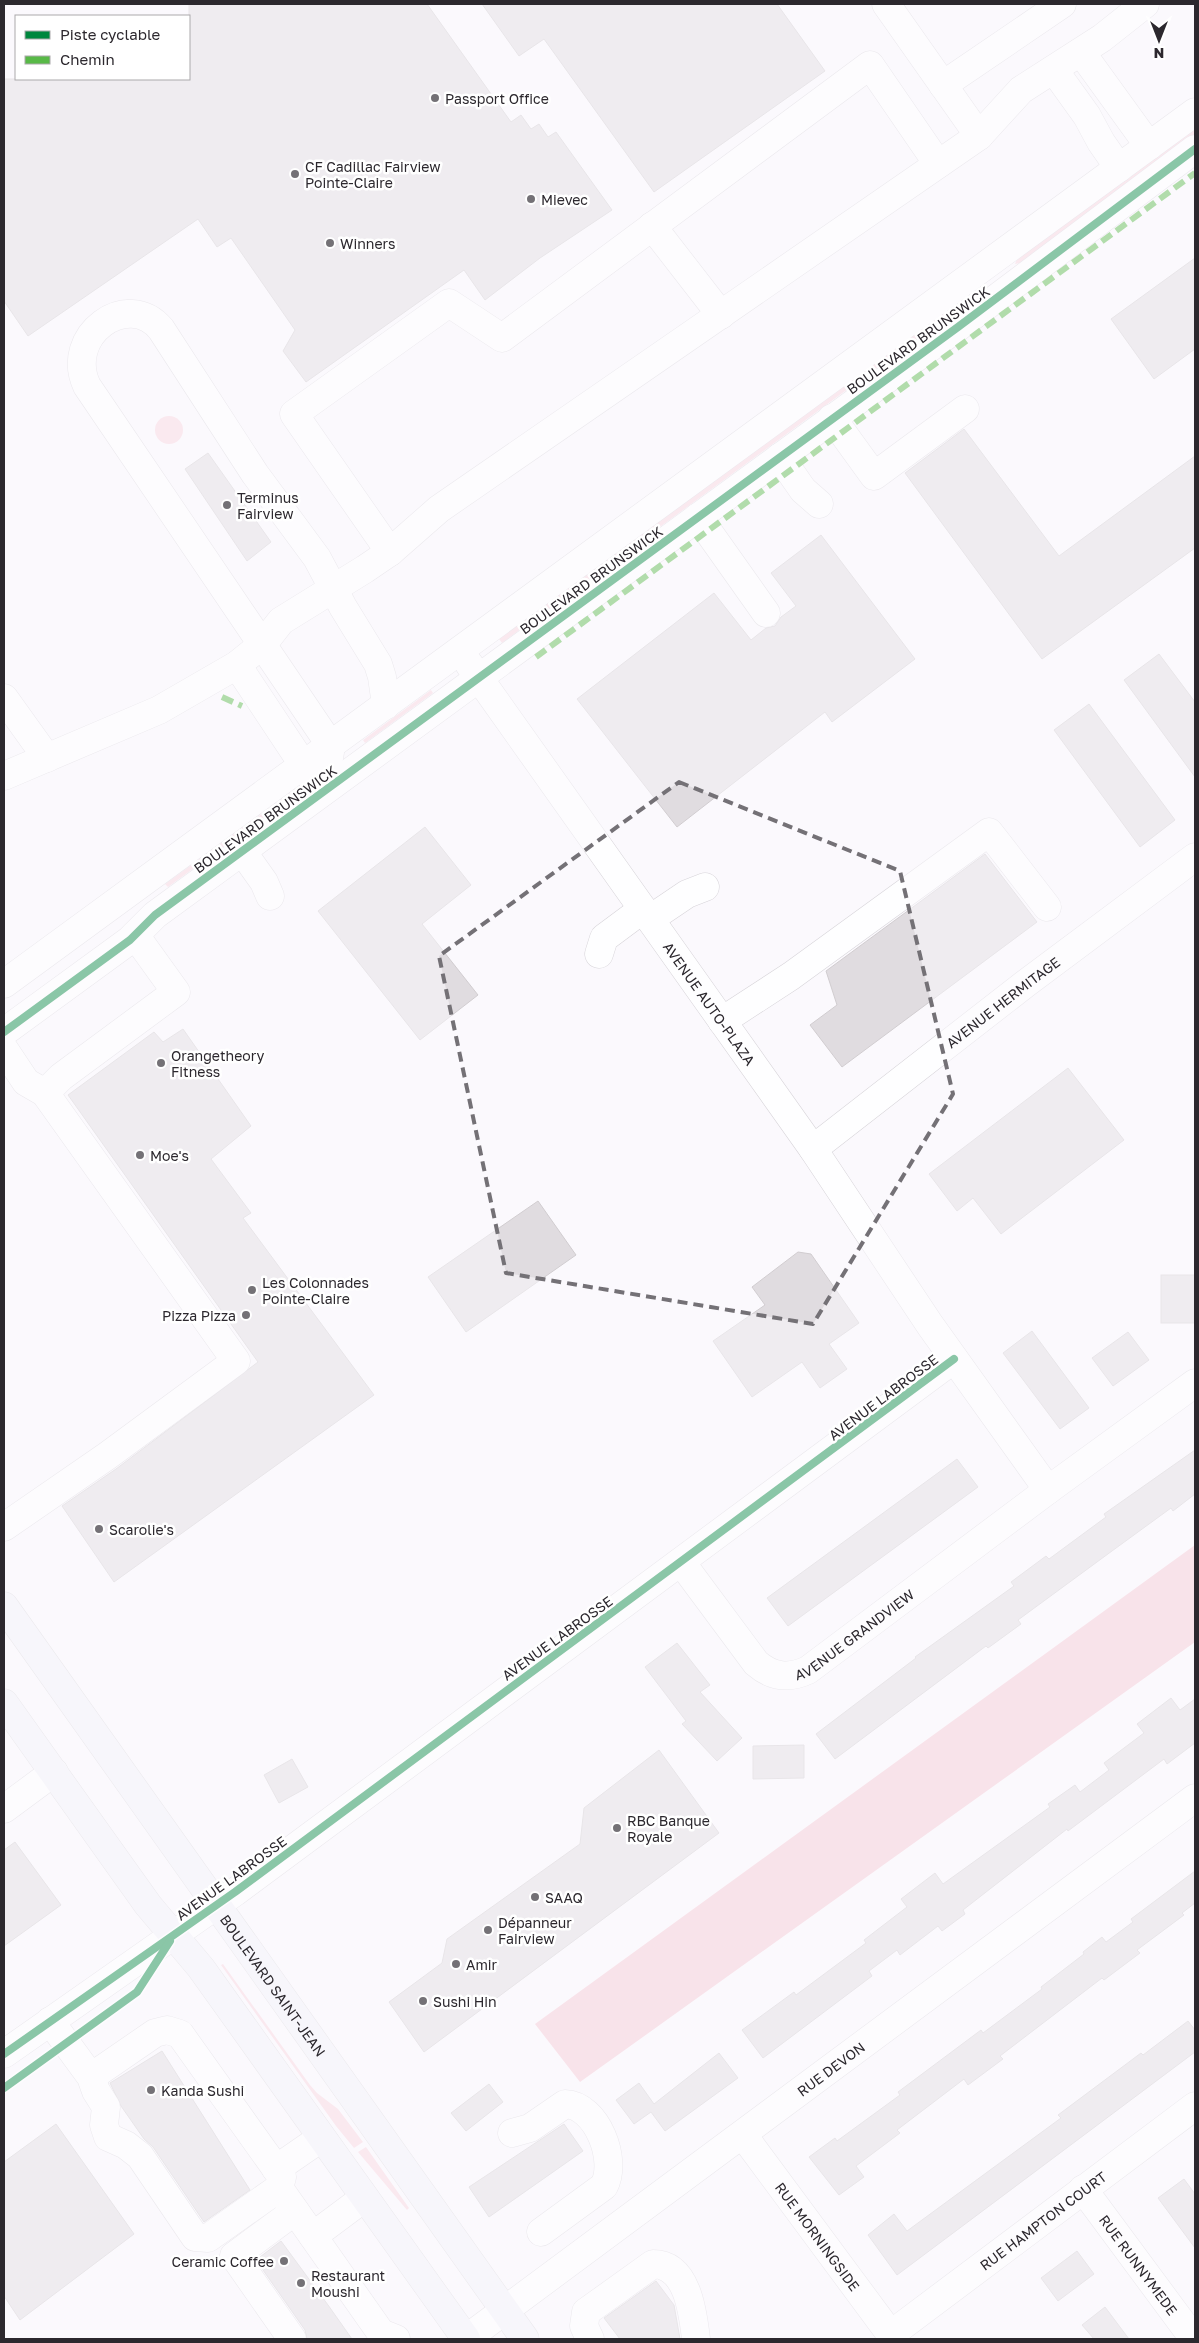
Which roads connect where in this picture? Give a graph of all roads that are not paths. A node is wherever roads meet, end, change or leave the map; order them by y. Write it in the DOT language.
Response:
graph roads {
  1 [pos="886,4"];
  2 [pos="1062,4"];
  3 [pos="1145,4"];
  4 [pos="1081,52"];
  5 [pos="1054,70"];
  6 [pos="943,84"];
  7 [pos="1195,112"];
  8 [pos="980,136"];
  9 [pos="1149,146"];
  10 [pos="1195,149"];
  11 [pos="938,164"];
  12 [pos="1119,168"];
  13 [pos="652,226"];
  14 [pos="721,315"];
  15 [pos="965,409"];
  16 [pos="832,418"];
  17 [pos="780,457"];
  18 [pos="819,504"];
  19 [pos="698,517"];
  20 [pos="390,552"];
  21 [pos="333,588"];
  22 [pos="766,613"];
  23 [pos="263,644"];
  24 [pos="460,650"];
  25 [pos="237,665"];
  26 [pos="479,678"];
  27 [pos="4,698"];
  28 [pos="386,705"];
  29 [pos="331,746"];
  30 [pos="47,758"];
  31 [pos="304,766"];
  32 [pos="4,776"];
  33 [pos="322,792"];
  34 [pos="242,852"];
  35 [pos="1195,857"];
  36 [pos="705,887"];
  37 [pos="270,896"];
  38 [pos="1047,907"];
  39 [pos="646,914"];
  40 [pos="135,935"];
  41 [pos="598,954"];
  42 [pos="4,984"];
  43 [pos="722,1021"];
  44 [pos="6,1036"];
  45 [pos="45,1094"];
  46 [pos="813,1149"];
  47 [pos="954,1359"];
  48 [pos="1195,1383"];
  49 [pos="1048,1490"];
  50 [pos="4,1527"];
  51 [pos="681,1562"];
  52 [pos="4,1606"];
  53 [pos="4,1702"];
  54 [pos="54,1772"];
  55 [pos="1195,1798"];
  56 [pos="4,1809"];
  57 [pos="216,1905"];
  58 [pos="174,1935"];
  59 [pos="50,2021"];
  60 [pos="4,2054"];
  61 [pos="91,2077"];
  62 [pos="1195,2106"];
  63 [pos="512,2132"];
  64 [pos="743,2135"];
  65 [pos="322,2138"];
  66 [pos="278,2178"];
  67 [pos="1083,2189"];
  68 [pos="364,2198"];
  69 [pos="295,2211"];
  70 [pos="541,2232"];
  71 [pos="313,2236"];
  72 [pos="690,2295"];
  73 [pos="505,2312"];
  74 [pos="892,2337"];
  75 [pos="386,2338"];
  76 [pos="292,2339"];
  77 [pos="466,2339"];
  78 [pos="525,2339"];
  79 [pos="590,2339"];
  80 [pos="696,2339"];
  81 [pos="710,2339"];
  82 [pos="1194,2339"];
  1 -- 6 [label="street"];
  2 -- 6 [label="street"];
  3 -- 4 [label="street"];
  4 -- 5 [label="street"];
  4 -- 9 [label="street"];
  5 -- 8 [label="street"];
  5 -- 12 [label="street"];
  6 -- 8 [label="street"];
  7 -- 9 [label="street, BOULEVARD BRUNSWICK"];
  8 -- 11 [label="street"];
  9 -- 12 [label="street, BOULEVARD BRUNSWICK"];
  10 -- 16 [label="street, BOULEVARD BRUNSWICK"];
  11 -- 13 [label="street"];
  11 -- 14 [label="street"];
  12 -- 24 [label="street, BOULEVARD BRUNSWICK"];
  13 -- 14 [label="street"];
  13 -- 20 [label="street"];
  14 -- 20 [label="street"];
  15 -- 16 [label="street"];
  16 -- 17 [label="street, BOULEVARD BRUNSWICK"];
  17 -- 18 [label="street"];
  17 -- 19 [label="street, BOULEVARD BRUNSWICK"];
  19 -- 22 [label="street"];
  19 -- 26 [label="street, BOULEVARD BRUNSWICK"];
  20 -- 21 [label="street"];
  21 -- 23 [label="street"];
  21 -- 23 [label="street"];
  21 -- 28 [label="street"];
  23 -- 25 [label="street"];
  23 -- 29 [label="street"];
  24 -- 26 [label="street, AVENUE AUTO-PLAZA"];
  24 -- 28 [label="street, BOULEVARD BRUNSWICK"];
  25 -- 30 [label="street"];
  25 -- 31 [label="street"];
  26 -- 33 [label="street, BOULEVARD BRUNSWICK"];
  26 -- 39 [label="street, AVENUE AUTO-PLAZA"];
  27 -- 30 [label="street"];
  28 -- 29 [label="street, BOULEVARD BRUNSWICK"];
  29 -- 31 [label="street, BOULEVARD BRUNSWICK"];
  29 -- 33 [label="street"];
  30 -- 32 [label="street"];
  31 -- 33 [label="street"];
  31 -- 42 [label="street, BOULEVARD BRUNSWICK"];
  33 -- 34 [label="street, BOULEVARD BRUNSWICK"];
  34 -- 37 [label="street"];
  34 -- 40 [label="street, BOULEVARD BRUNSWICK"];
  35 -- 46 [label="street, AVENUE HERMITAGE"];
  36 -- 39 [label="street"];
  38 -- 43 [label="street"];
  39 -- 41 [label="street"];
  39 -- 43 [label="street, AVENUE AUTO-PLAZA"];
  40 -- 44 [label="street, BOULEVARD BRUNSWICK"];
  40 -- 45 [label="street"];
  43 -- 46 [label="street, AVENUE AUTO-PLAZA"];
  44 -- 45 [label="street"];
  45 -- 50 [label="street"];
  46 -- 47 [label="street, AVENUE AUTO-PLAZA"];
  47 -- 49 [label="street"];
  47 -- 51 [label="street, AVENUE LABROSSE"];
  48 -- 49 [label="street, AVENUE GRANDVIEW"];
  49 -- 51 [label="street, AVENUE GRANDVIEW"];
  51 -- 57 [label="street, AVENUE LABROSSE"];
  52 -- 57 [label="main road, BOULEVARD SAINT-JEAN"];
  53 -- 54 [label="main road"];
  54 -- 56 [label="street"];
  54 -- 58 [label="main road"];
  55 -- 64 [label="street, RUE DEVON"];
  57 -- 58 [label="street, AVENUE LABROSSE"];
  57 -- 73 [label="main road, BOULEVARD SAINT-JEAN"];
  58 -- 59 [label="street, AVENUE LABROSSE"];
  58 -- 65 [label="main road"];
  59 -- 60 [label="street, AVENUE LABROSSE"];
  59 -- 61 [label="street"];
  61 -- 66 [label="street"];
  61 -- 66 [label="street"];
  62 -- 67 [label="street, RUE HAMPTON COURT"];
  63 -- 70 [label="street"];
  64 -- 73 [label="street, RUE DEVON"];
  64 -- 74 [label="street, RUE MORNINGSIDE"];
  65 -- 66 [label="street"];
  65 -- 68 [label="main road"];
  66 -- 69 [label="street"];
  67 -- 74 [label="street, RUE HAMPTON COURT"];
  67 -- 82 [label="street, RUE RUNNYMEDE"];
  68 -- 71 [label="street"];
  68 -- 77 [label="main road"];
  69 -- 71 [label="street"];
  69 -- 76 [label="street"];
  71 -- 75 [label="street"];
  72 -- 79 [label="street"];
  72 -- 80 [label="street"];
  72 -- 81 [label="street"];
  73 -- 77 [label="street, RUE DEVON"];
  73 -- 78 [label="main road, BOULEVARD SAINT-JEAN"];
}
